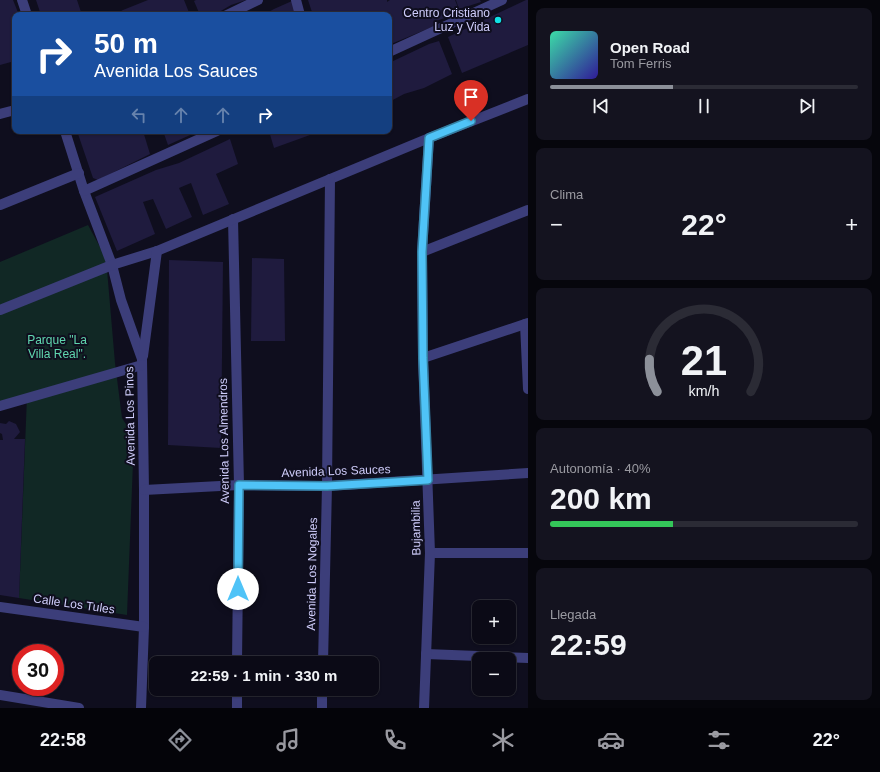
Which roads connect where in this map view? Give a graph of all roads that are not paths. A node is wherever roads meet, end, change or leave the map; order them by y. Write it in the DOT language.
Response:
graph roads {
  1 [pos="22,0"];
  2 [pos="258,0"];
  3 [pos="296,0"];
  4 [pos="502,0"];
  5 [pos="26,12"];
  6 [pos="233,12"];
  7 [pos="299,12"];
  8 [pos="392,51"];
  9 [pos="528,99"];
  10 [pos="12,111"];
  11 [pos="0,114"];
  12 [pos="66,134"];
  13 [pos="210,134"];
  14 [pos="429,138"];
  15 [pos="78,173"];
  16 [pos="330,179"];
  17 [pos="84,191"];
  18 [pos="0,205"];
  19 [pos="528,210"];
  20 [pos="233,219"];
  21 [pos="157,251"];
  22 [pos="422,252"];
  23 [pos="112,265"];
  24 [pos="0,310"];
  25 [pos="527,323"];
  26 [pos="423,358"];
  27 [pos="142,362"];
  28 [pos="528,377"];
  29 [pos="528,389"];
  30 [pos="0,406"];
  31 [pos="528,473"];
  32 [pos="428,480"];
  33 [pos="239,485"];
  34 [pos="327,486"];
  35 [pos="144,490"];
  36 [pos="430,553"];
  37 [pos="528,553"];
  38 [pos="0,607"];
  39 [pos="144,626"];
  40 [pos="426,654"];
  41 [pos="238,656"];
  42 [pos="323,656"];
  43 [pos="528,658"];
  44 [pos="0,695"];
  45 [pos="237,696"];
  46 [pos="322,696"];
  47 [pos="79,708"];
  48 [pos="141,708"];
  49 [pos="237,708"];
  50 [pos="322,708"];
  51 [pos="424,708"];
  1 -- 5 [label="street"];
  2 -- 6 [label="street"];
  3 -- 7 [label="street"];
  4 -- 8 [label="street"];
  9 -- 14 [label="street"];
  10 -- 11 [label="street"];
  12 -- 15 [label="street, Avenida Los Pinos"];
  13 -- 17 [label="street"];
  14 -- 16 [label="street"];
  14 -- 22 [label="street, Bujambilia"];
  15 -- 17 [label="street, Avenida Los Pinos"];
  15 -- 18 [label="street"];
  16 -- 20 [label="street"];
  16 -- 34 [label="street, Avenida Los Nogales"];
  17 -- 23 [label="street, Avenida Los Pinos"];
  19 -- 22 [label="street"];
  20 -- 21 [label="street"];
  20 -- 33 [label="street, Avenida Los Almendros"];
  21 -- 23 [label="street"];
  21 -- 27 [label="street"];
  22 -- 26 [label="street, Bujambilia"];
  23 -- 24 [label="street"];
  23 -- 27 [label="street, Avenida Los Pinos"];
  25 -- 26 [label="street"];
  25 -- 28 [label="street"];
  26 -- 32 [label="street, Bujambilia"];
  27 -- 30 [label="street"];
  27 -- 35 [label="street, Avenida Los Pinos"];
  28 -- 29 [label="street"];
  31 -- 32 [label="street, Avenida Los Sauces"];
  32 -- 34 [label="street, Avenida Los Sauces"];
  32 -- 36 [label="street, Bujambilia"];
  33 -- 34 [label="street, Avenida Los Sauces"];
  33 -- 35 [label="street, Avenida Los Sauces"];
  33 -- 41 [label="street, Avenida Los Almendros"];
  34 -- 42 [label="street, Avenida Los Nogales"];
  35 -- 39 [label="street, Avenida Los Pinos"];
  36 -- 37 [label="street"];
  36 -- 40 [label="street, Bujambilia"];
  38 -- 39 [label="street, Calle Los Tules"];
  39 -- 48 [label="street, Avenida Los Pinos"];
  40 -- 43 [label="street"];
  40 -- 51 [label="street, Bujambilia"];
  44 -- 47 [label="street"];
  45 -- 49 [label="street"];
  46 -- 50 [label="street"];
}
